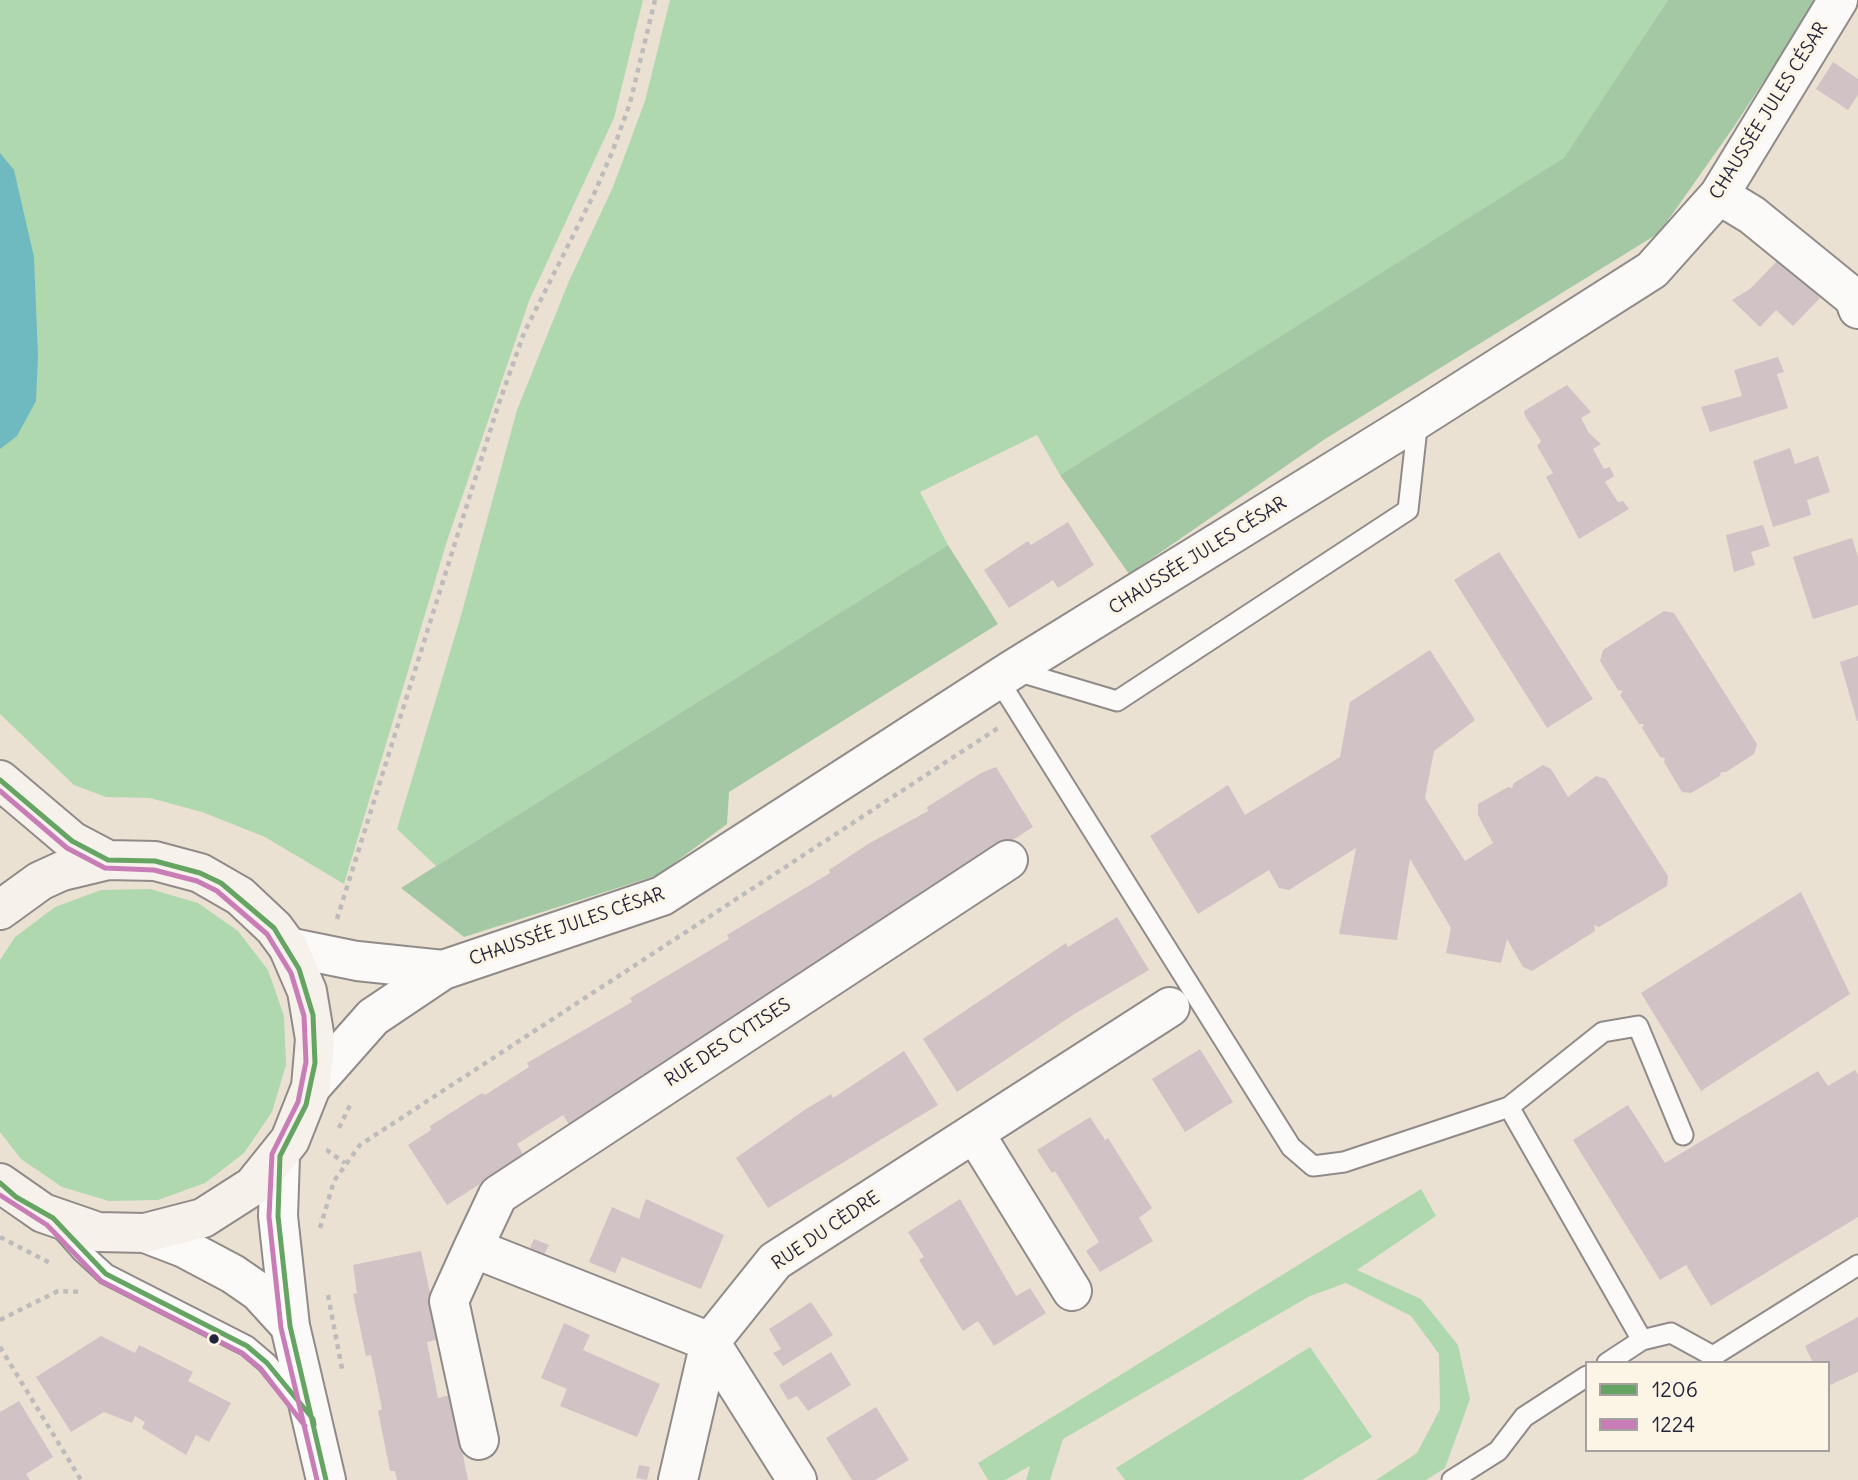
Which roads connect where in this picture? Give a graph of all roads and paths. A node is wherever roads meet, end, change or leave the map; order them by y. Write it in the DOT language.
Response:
graph roads {
  1 [pos="656,0"];
  2 [pos="1838,0"];
  3 [pos="1719,195"];
  4 [pos="1858,309"];
  5 [pos="1419,419"];
  6 [pos="1005,674"];
  7 [pos="1021,713"];
  8 [pos="0,780"];
  9 [pos="108,860"];
  10 [pos="1008,860"];
  11 [pos="0,910"];
  12 [pos="334,925"];
  13 [pos="288,947"];
  14 [pos="443,970"];
  15 [pos="1170,1007"];
  16 [pos="311,1087"];
  17 [pos="356,1093"];
  18 [pos="1509,1107"];
  19 [pos="975,1134"];
  20 [pos="1683,1135"];
  21 [pos="280,1156"];
  22 [pos="345,1163"];
  23 [pos="0,1183"];
  24 [pos="48,1216"];
  25 [pos="319,1231"];
  26 [pos="4,1233"];
  27 [pos="145,1233"];
  28 [pos="473,1248"];
  29 [pos="0,1249"];
  30 [pos="1858,1265"];
  31 [pos="327,1288"];
  32 [pos="1072,1291"];
  33 [pos="84,1292"];
  34 [pos="0,1320"];
  35 [pos="290,1326"];
  36 [pos="1642,1340"];
  37 [pos="710,1342"];
  38 [pos="0,1347"];
  39 [pos="1610,1361"];
  40 [pos="343,1370"];
  41 [pos="1585,1377"];
  42 [pos="313,1419"];
  43 [pos="479,1440"];
  44 [pos="81,1480"];
  45 [pos="326,1480"];
  46 [pos="678,1480"];
  47 [pos="797,1480"];
  48 [pos="1452,1480"];
  1 -- 12 [label="path"];
  2 -- 3 [label="street, CHAUSSÉE JULES CÉSAR"];
  3 -- 4 [label="street"];
  3 -- 5 [label="street, CHAUSSÉE JULES CÉSAR"];
  5 -- 6 [label="street, CHAUSSÉE JULES CÉSAR"];
  5 -- 6 [label="lane"];
  6 -- 7 [label="lane"];
  6 -- 14 [label="street, CHAUSSÉE JULES CÉSAR"];
  7 -- 18 [label="lane"];
  7 -- 22 [label="path"];
  8 -- 9 [label="main road"];
  9 -- 11 [label="main road"];
  9 -- 13 [label="main road"];
  10 -- 28 [label="street, RUE DES CYTISES"];
  13 -- 14 [label="street, CHAUSSÉE JULES CÉSAR"];
  13 -- 16 [label="main road"];
  14 -- 16 [label="street, CHAUSSÉE JULES CÉSAR"];
  15 -- 19 [label="street, RUE DU CÈDRE"];
  16 -- 21 [label="main road"];
  17 -- 22 [label="path"];
  18 -- 20 [label="lane"];
  18 -- 36 [label="lane"];
  19 -- 32 [label="street"];
  19 -- 37 [label="street, RUE DU CÈDRE"];
  21 -- 27 [label="main road"];
  21 -- 35 [label="street"];
  22 -- 25 [label="path"];
  23 -- 24 [label="main road"];
  24 -- 26 [label="main road"];
  24 -- 27 [label="main road"];
  24 -- 42 [label="lane"];
  26 -- 29 [label="path"];
  27 -- 35 [label="street"];
  28 -- 37 [label="street"];
  28 -- 43 [label="street, RUE DES CYTISES"];
  30 -- 36 [label="lane"];
  31 -- 40 [label="path"];
  33 -- 34 [label="path"];
  35 -- 42 [label="street"];
  36 -- 39 [label="lane"];
  37 -- 46 [label="street, RUE DU CÈDRE"];
  37 -- 47 [label="street"];
  38 -- 44 [label="path"];
  41 -- 48 [label="lane"];
  42 -- 45 [label="street"];
}
